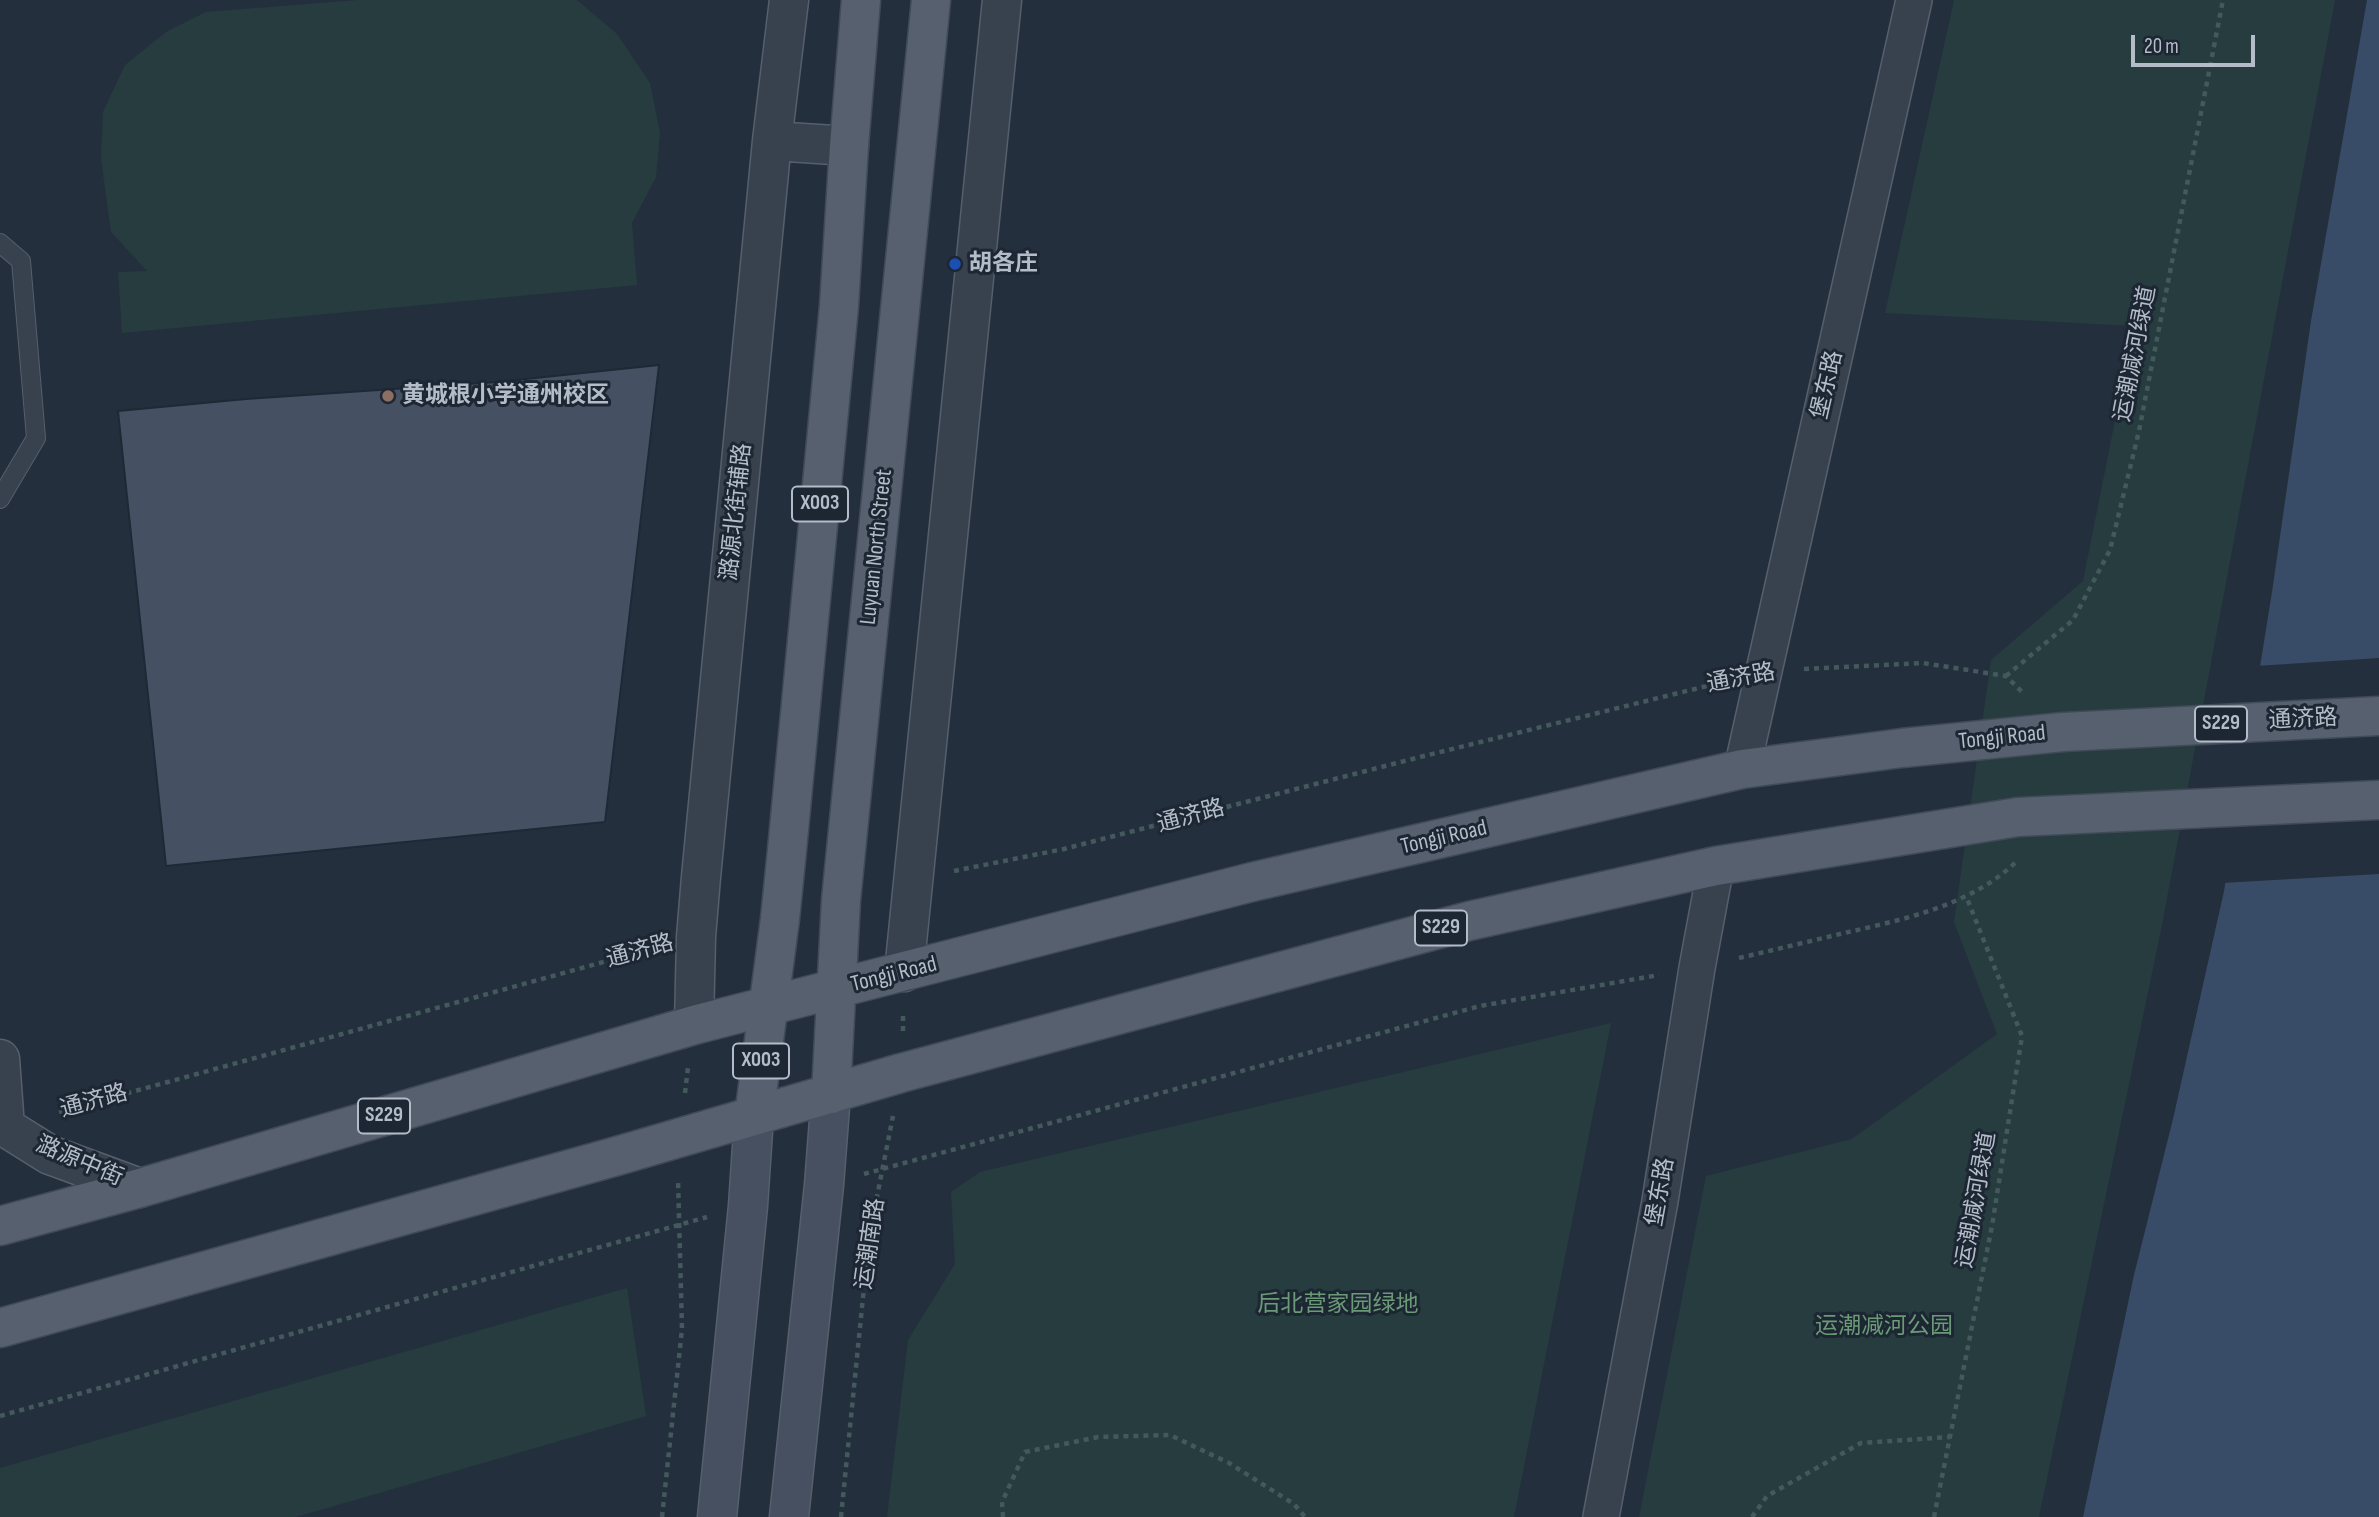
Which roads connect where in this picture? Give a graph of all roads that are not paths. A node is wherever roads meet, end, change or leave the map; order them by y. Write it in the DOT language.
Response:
graph roads {
  1 [pos="789,0"];
  2 [pos="861,0"];
  3 [pos="931,0"];
  4 [pos="1002,0"];
  5 [pos="1914,0"];
  6 [pos="772,141"];
  7 [pos="849,146"];
  8 [pos="0,243"];
  9 [pos="0,499"];
  10 [pos="2379,716"];
  11 [pos="2063,732"];
  12 [pos="1742,769"];
  13 [pos="2379,800"];
  14 [pos="1716,866"];
  15 [pos="904,972"];
  16 [pos="835,990"];
  17 [pos="768,1006"];
  18 [pos="694,1025"];
  19 [pos="0,1059"];
  20 [pos="831,1094"];
  21 [pos="754,1116"];
  22 [pos="139,1188"];
  23 [pos="0,1226"];
  24 [pos="0,1328"];
  25 [pos="718,1517"];
  26 [pos="789,1517"];
  27 [pos="1601,1517"];
  1 -- 6 [label="street, 潞源北街辅路"];
  2 -- 7 [label="main road, X003"];
  3 -- 16 [label="main road, Luyuan North Street / X003"];
  4 -- 15 [label="street"];
  5 -- 12 [label="street, 堡东路"];
  6 -- 7 [label="street"];
  6 -- 18 [label="street, 潞源北街辅路"];
  7 -- 17 [label="main road, X003"];
  8 -- 9 [label="lane"];
  10 -- 11 [label="main road, 通济路 / S229"];
  11 -- 12 [label="main road, Tongji Road / S229"];
  12 -- 15 [label="main road, Tongji Road / S229"];
  13 -- 14 [label="main road, S229"];
  14 -- 20 [label="main road, S229"];
  14 -- 27 [label="street, 堡东路"];
  15 -- 16 [label="main road, Tongji Road / S229"];
  16 -- 17 [label="main road, S229"];
  16 -- 20 [label="main road, Luyuan North Street / X003"];
  17 -- 18 [label="main road, S229"];
  17 -- 21 [label="main road, X003"];
  18 -- 22 [label="main road, S229"];
  19 -- 22 [label="street, 潞源中街"];
  20 -- 21 [label="main road, S229"];
  20 -- 26 [label="main road"];
  21 -- 24 [label="main road, S229"];
  21 -- 25 [label="main road"];
  22 -- 23 [label="main road, S229"];
}
